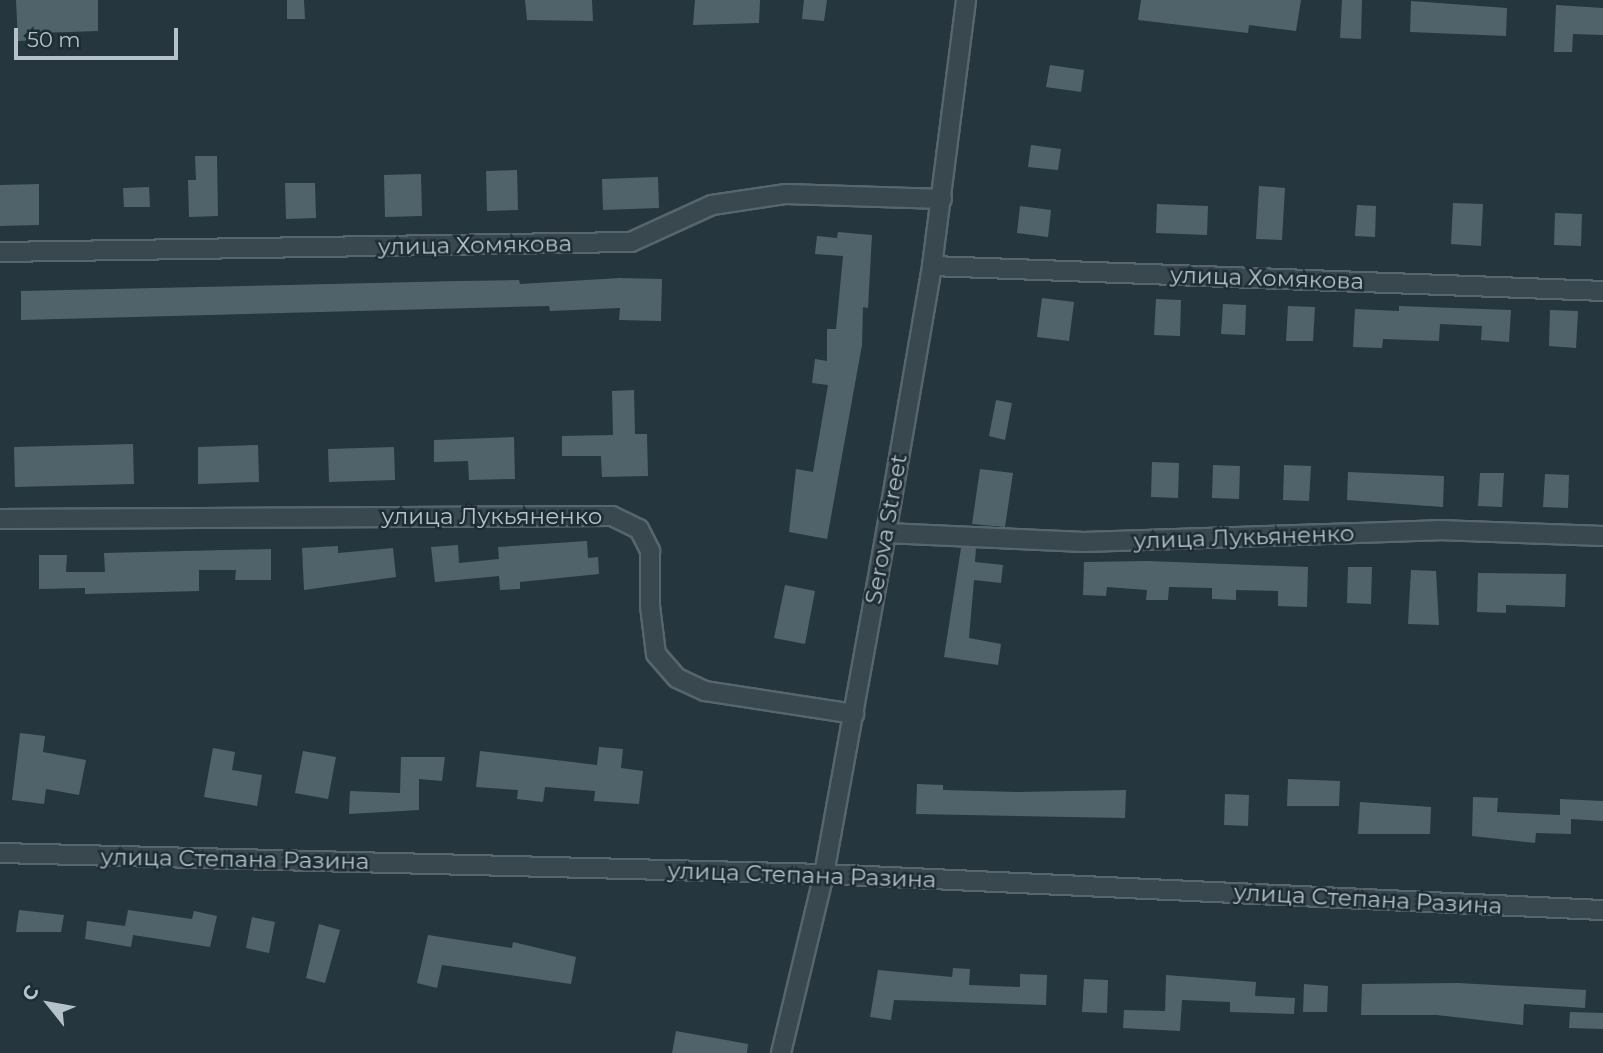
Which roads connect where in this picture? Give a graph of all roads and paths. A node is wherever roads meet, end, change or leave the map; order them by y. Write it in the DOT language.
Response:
graph roads {
  1 [pos="966,0"];
  2 [pos="942,199"];
  3 [pos="0,251"];
  4 [pos="932,265"];
  5 [pos="1603,291"];
  6 [pos="0,519"];
  7 [pos="886,533"];
  8 [pos="1603,536"];
  9 [pos="854,714"];
  10 [pos="0,853"];
  11 [pos="824,874"];
  12 [pos="1603,910"];
  13 [pos="780,1053"];
  1 -- 2 [label="street, Serova Street"];
  2 -- 3 [label="street, улица Хомякова"];
  2 -- 4 [label="street, Serova Street"];
  4 -- 5 [label="street, улица Хомякова"];
  4 -- 7 [label="street, Serova Street"];
  6 -- 9 [label="street, улица Лукьяненко"];
  7 -- 8 [label="street, улица Лукьяненко"];
  7 -- 9 [label="street, Serova Street"];
  9 -- 11 [label="street, Serova Street"];
  10 -- 11 [label="street, улица Степана Разина"];
  11 -- 12 [label="street, улица Степана Разина"];
  11 -- 13 [label="street, Serova Street"];
}
